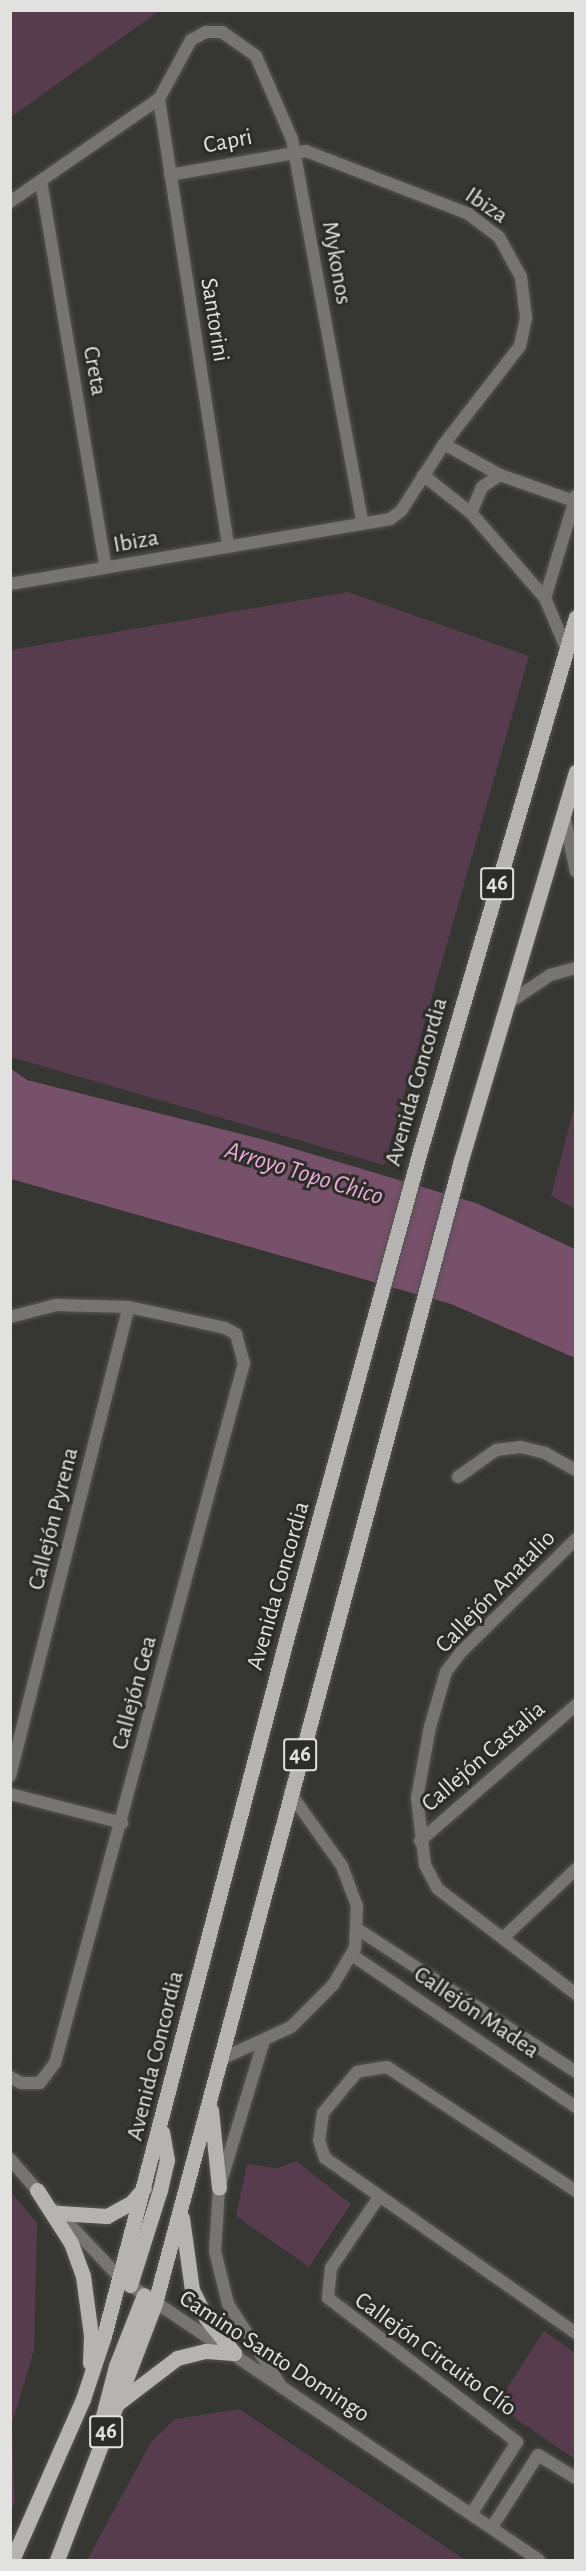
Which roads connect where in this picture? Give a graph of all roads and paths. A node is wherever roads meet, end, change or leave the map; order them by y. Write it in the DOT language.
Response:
graph roads {
  1 [pos="159,99"];
  2 [pos="294,150"];
  3 [pos="170,175"];
  4 [pos="41,181"];
  5 [pos="10,202"];
  6 [pos="444,444"];
  7 [pos="423,475"];
  8 [pos="500,475"];
  9 [pos="575,498"];
  10 [pos="471,513"];
  11 [pos="363,524"];
  12 [pos="228,547"];
  13 [pos="106,568"];
  14 [pos="10,584"];
  15 [pos="544,598"];
  16 [pos="576,617"];
  17 [pos="566,648"];
  18 [pos="576,772"];
  19 [pos="564,811"];
  20 [pos="576,872"];
  21 [pos="576,968"];
  22 [pos="507,1004"];
  23 [pos="129,1307"];
  24 [pos="10,1317"];
  25 [pos="576,1470"];
  26 [pos="458,1477"];
  27 [pos="576,1539"];
  28 [pos="576,1705"];
  29 [pos="10,1776"];
  30 [pos="290,1793"];
  31 [pos="10,1794"];
  32 [pos="122,1823"];
  33 [pos="420,1841"];
  34 [pos="576,1869"];
  35 [pos="359,1930"];
  36 [pos="503,1938"];
  37 [pos="352,1955"];
  38 [pos="576,1994"];
  39 [pos="474,2007"];
  40 [pos="460,2026"];
  41 [pos="264,2040"];
  42 [pos="221,2059"];
  43 [pos="576,2072"];
  44 [pos="10,2077"];
  45 [pos="210,2100"];
  46 [pos="576,2107"];
  47 [pos="161,2126"];
  48 [pos="10,2159"];
  49 [pos="146,2186"];
  50 [pos="219,2188"];
  51 [pos="37,2190"];
  52 [pos="576,2192"];
  53 [pos="379,2197"];
  54 [pos="181,2204"];
  55 [pos="59,2213"];
  56 [pos="126,2282"];
  57 [pos="149,2299"];
  58 [pos="576,2333"];
  59 [pos="234,2353"];
  60 [pos="281,2386"];
  61 [pos="86,2389"];
  62 [pos="116,2405"];
  63 [pos="101,2444"];
  64 [pos="576,2478"];
  65 [pos="472,2513"];
  66 [pos="492,2527"];
  67 [pos="12,2560"];
  68 [pos="57,2560"];
  69 [pos="539,2560"];
  1 -- 2 [label="street, Mykonos"];
  1 -- 3 [label="street, Santorini"];
  1 -- 4 [label="street"];
  2 -- 3 [label="street, Capri"];
  2 -- 6 [label="street, Ibiza"];
  2 -- 11 [label="street, Mykonos"];
  3 -- 12 [label="street, Santorini"];
  4 -- 5 [label="street"];
  4 -- 13 [label="street, Creta"];
  6 -- 7 [label="street, Ibiza"];
  6 -- 8 [label="street"];
  7 -- 10 [label="street"];
  7 -- 11 [label="street, Ibiza"];
  8 -- 9 [label="street"];
  8 -- 10 [label="street"];
  9 -- 15 [label="street"];
  10 -- 15 [label="street"];
  11 -- 12 [label="street, Ibiza"];
  12 -- 13 [label="street, Ibiza"];
  13 -- 14 [label="street, Ibiza"];
  15 -- 17 [label="street"];
  16 -- 17 [label="main road, Avenida Concordia / 46"];
  17 -- 47 [label="main road, Avenida Concordia / 46"];
  18 -- 19 [label="main road, 46"];
  19 -- 20 [label="street"];
  19 -- 22 [label="main road, 46"];
  21 -- 22 [label="street"];
  22 -- 30 [label="main road, 46"];
  23 -- 24 [label="street"];
  23 -- 29 [label="street, Callejón Pyrena"];
  23 -- 32 [label="street, Callejón Gea"];
  25 -- 26 [label="street"];
  27 -- 33 [label="street, Callejón Anatalio"];
  28 -- 33 [label="street, Callejón Castalia"];
  30 -- 35 [label="street"];
  30 -- 42 [label="main road, 46"];
  31 -- 32 [label="street"];
  32 -- 44 [label="street, Callejón Gea"];
  33 -- 36 [label="street, Callejón Anatalio"];
  34 -- 36 [label="street"];
  35 -- 37 [label="street"];
  35 -- 39 [label="street, Callejón Madea"];
  36 -- 38 [label="street, Callejón Anatalio"];
  37 -- 40 [label="street, Callejón Madea"];
  37 -- 41 [label="street"];
  39 -- 40 [label="street"];
  39 -- 43 [label="street, Callejón Madea"];
  40 -- 46 [label="street, Callejón Madea"];
  41 -- 42 [label="street"];
  41 -- 50 [label="street"];
  42 -- 45 [label="main road, 46"];
  45 -- 50 [label="main road"];
  45 -- 54 [label="main road, 46"];
  47 -- 49 [label="main road, Avenida Concordia / 46"];
  47 -- 56 [label="main road"];
  48 -- 51 [label="street, Camino Santo Domingo"];
  49 -- 55 [label="main road"];
  49 -- 56 [label="main road, Avenida Concordia / 46"];
  50 -- 60 [label="street"];
  51 -- 55 [label="street, Camino Santo Domingo"];
  51 -- 61 [label="main road"];
  52 -- 53 [label="street"];
  53 -- 58 [label="street"];
  53 -- 65 [label="street, Callejón Circuito Clío"];
  54 -- 57 [label="main road, 46"];
  54 -- 59 [label="main road"];
  55 -- 56 [label="street, Camino Santo Domingo"];
  56 -- 57 [label="street, Camino Santo Domingo"];
  56 -- 61 [label="main road, Avenida Concordia / 46"];
  57 -- 59 [label="street, Camino Santo Domingo"];
  57 -- 62 [label="main road, 46"];
  57 -- 63 [label="main road"];
  59 -- 60 [label="street, Camino Santo Domingo"];
  59 -- 62 [label="main road"];
  60 -- 65 [label="street, Camino Santo Domingo"];
  61 -- 67 [label="main road, Avenida Concordia / 46"];
  62 -- 63 [label="main road, 46"];
  63 -- 68 [label="main road, 46"];
  64 -- 66 [label="street"];
  65 -- 66 [label="street, Camino Santo Domingo"];
  66 -- 69 [label="street, Camino Santo Domingo"];
}
